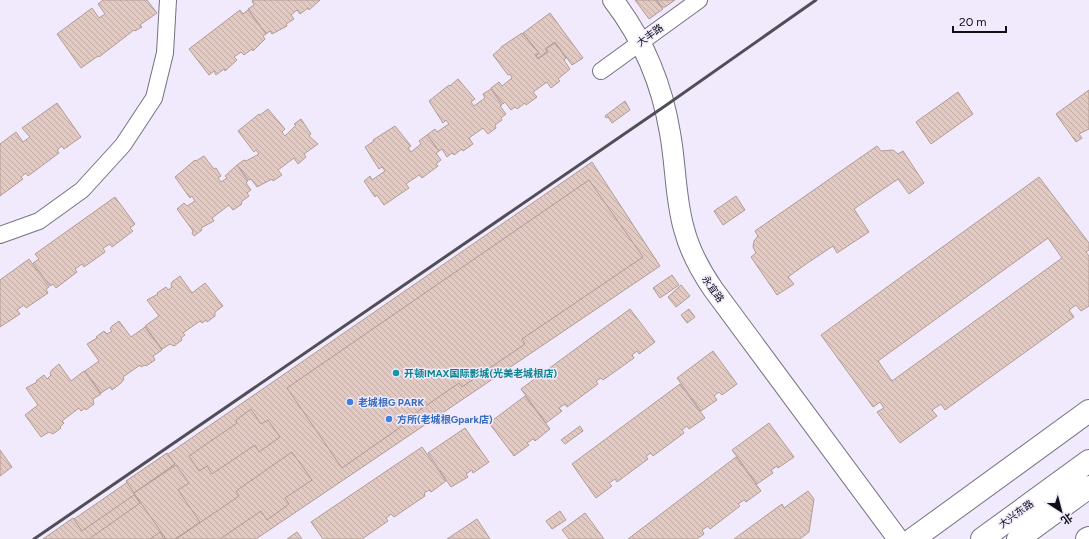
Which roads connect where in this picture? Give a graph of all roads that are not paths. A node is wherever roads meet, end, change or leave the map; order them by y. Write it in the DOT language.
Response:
graph roads {
  1 [pos="168,0"];
  2 [pos="613,0"];
  3 [pos="699,0"];
  4 [pos="641,42"];
  5 [pos="601,71"];
  6 [pos="0,235"];
  7 [pos="1089,411"];
  8 [pos="1089,462"];
  9 [pos="1089,487"];
  10 [pos="898,539"];
  11 [pos="913,539"];
  12 [pos="982,539"];
  13 [pos="1018,539"];
  1 -- 6 [label="street"];
  2 -- 4 [label="street, 永宜路"];
  3 -- 4 [label="street, 大丰路"];
  4 -- 5 [label="street, 大丰路"];
  4 -- 10 [label="street, 永宜路"];
  7 -- 11 [label="main road"];
  8 -- 12 [label="main road, 大兴东路"];
  9 -- 13 [label="main road"];
}
